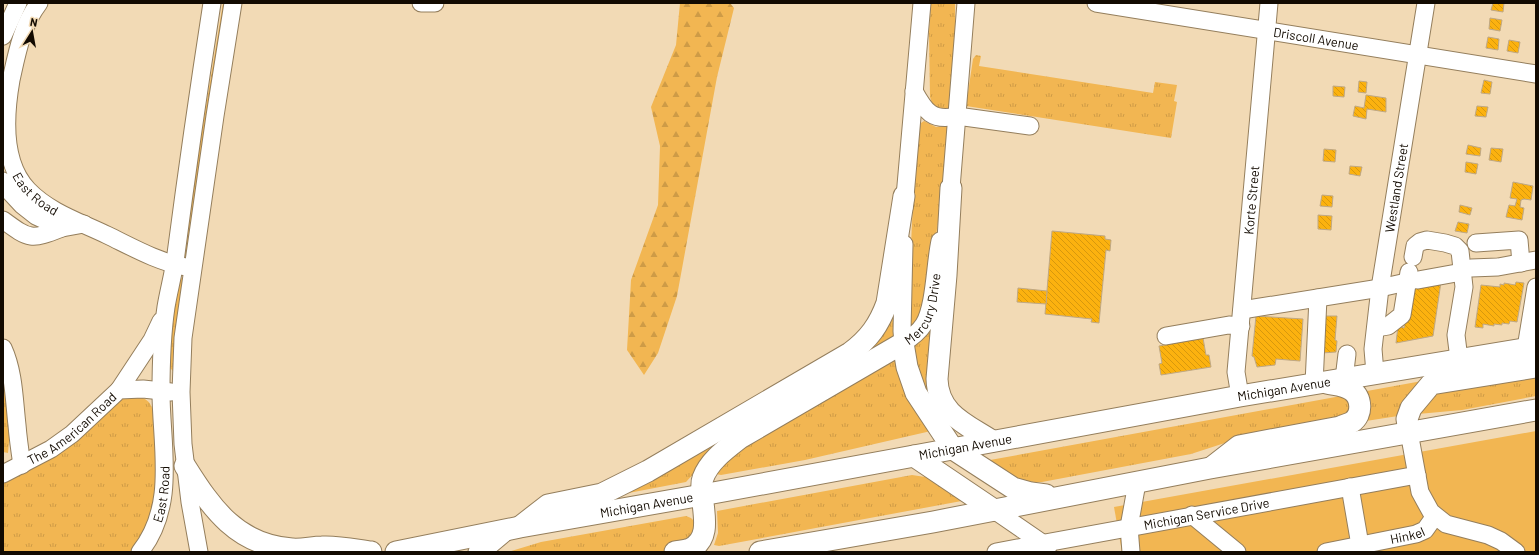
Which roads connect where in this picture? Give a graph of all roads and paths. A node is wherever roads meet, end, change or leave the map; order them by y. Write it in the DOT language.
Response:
graph roads {
  1 [pos="18,3"];
  2 [pos="39,3"];
  3 [pos="212,3"];
  4 [pos="233,3"];
  5 [pos="421,3"];
  6 [pos="435,3"];
  7 [pos="922,3"];
  8 [pos="966,3"];
  9 [pos="1096,3"];
  10 [pos="1269,3"];
  11 [pos="1426,3"];
  12 [pos="1179,10"];
  13 [pos="1266,31"];
  14 [pos="3,36"];
  15 [pos="1418,55"];
  16 [pos="1536,74"];
  17 [pos="914,91"];
  18 [pos="957,116"];
  19 [pos="1030,126"];
  20 [pos="3,181"];
  21 [pos="951,188"];
  22 [pos="904,196"];
  23 [pos="3,220"];
  24 [pos="84,224"];
  25 [pos="62,228"];
  26 [pos="1476,243"];
  27 [pos="1528,261"];
  28 [pos="175,265"];
  29 [pos="194,268"];
  30 [pos="1467,270"];
  31 [pos="1412,275"];
  32 [pos="1536,287"];
  33 [pos="1380,288"];
  34 [pos="1318,298"];
  35 [pos="166,308"];
  36 [pos="1241,318"];
  37 [pos="1376,328"];
  38 [pos="1166,336"];
  39 [pos="904,343"];
  40 [pos="3,348"];
  41 [pos="1533,351"];
  42 [pos="1346,354"];
  43 [pos="1459,359"];
  44 [pos="1375,373"];
  45 [pos="1344,379"];
  46 [pos="1318,383"];
  47 [pos="119,390"];
  48 [pos="161,392"];
  49 [pos="181,392"];
  50 [pos="1240,396"];
  51 [pos="1535,410"];
  52 [pos="1409,432"];
  53 [pos="992,441"];
  54 [pos="953,449"];
  55 [pos="914,456"];
  56 [pos="22,465"];
  57 [pos="185,466"];
  58 [pos="1210,468"];
  59 [pos="3,474"];
  60 [pos="1417,475"];
  61 [pos="1137,482"];
  62 [pos="1350,487"];
  63 [pos="702,495"];
  64 [pos="1061,497"];
  65 [pos="994,510"];
  66 [pos="1433,514"];
  67 [pos="1192,515"];
  68 [pos="1129,527"];
  69 [pos="513,528"];
  70 [pos="1360,545"];
  71 [pos="1048,548"];
  72 [pos="140,552"];
  73 [pos="199,552"];
  74 [pos="371,552"];
  75 [pos="396,552"];
  76 [pos="479,552"];
  77 [pos="675,552"];
  78 [pos="760,552"];
  79 [pos="996,552"];
  80 [pos="1131,552"];
  81 [pos="1237,552"];
  82 [pos="1326,552"];
  83 [pos="1516,552"];
  1 -- 14 [label="street"];
  2 -- 24 [label="street, East Road"];
  3 -- 28 [label="street, East Road"];
  4 -- 29 [label="street, East Road"];
  5 -- 6 [label="street"];
  7 -- 17 [label="street, Mercury Drive"];
  8 -- 18 [label="street, Mercury Drive"];
  9 -- 12 [label="street, Driscoll Avenue"];
  10 -- 13 [label="street, Korte Street"];
  11 -- 15 [label="street, Westland Street"];
  12 -- 13 [label="street, Driscoll Avenue"];
  13 -- 15 [label="street, Driscoll Avenue"];
  13 -- 36 [label="street, Korte Street"];
  15 -- 16 [label="street, Driscoll Avenue"];
  15 -- 33 [label="street, Westland Street"];
  17 -- 18 [label="street"];
  17 -- 22 [label="street, Mercury Drive"];
  18 -- 19 [label="street"];
  18 -- 21 [label="street, Mercury Drive"];
  20 -- 25 [label="street"];
  21 -- 39 [label="street, Mercury Drive"];
  21 -- 53 [label="main road"];
  22 -- 39 [label="street, Mercury Drive"];
  22 -- 69 [label="main road"];
  23 -- 25 [label="street"];
  24 -- 25 [label="street"];
  24 -- 28 [label="street, East Road"];
  26 -- 27 [label="street"];
  27 -- 30 [label="street"];
  28 -- 29 [label="street, East Road"];
  28 -- 35 [label="street, East Road"];
  29 -- 49 [label="street, East Road"];
  30 -- 31 [label="street"];
  30 -- 31 [label="street"];
  30 -- 43 [label="street"];
  31 -- 33 [label="street"];
  31 -- 37 [label="street"];
  32 -- 41 [label="street"];
  33 -- 34 [label="street"];
  33 -- 37 [label="street, Westland Street"];
  34 -- 36 [label="street"];
  34 -- 46 [label="street"];
  35 -- 47 [label="street, The American Road"];
  35 -- 48 [label="street, East Road"];
  36 -- 38 [label="street"];
  36 -- 50 [label="street, Korte Street"];
  37 -- 44 [label="street, Westland Street"];
  39 -- 54 [label="main road"];
  39 -- 63 [label="main road"];
  40 -- 56 [label="street, The American Road"];
  41 -- 43 [label="main road, Michigan Avenue"];
  41 -- 52 [label="main road"];
  42 -- 45 [label="street"];
  43 -- 44 [label="main road, Michigan Avenue"];
  44 -- 45 [label="main road, Michigan Avenue"];
  45 -- 46 [label="main road, Michigan Avenue"];
  46 -- 50 [label="main road, Michigan Avenue"];
  46 -- 58 [label="main road"];
  47 -- 48 [label="street, The American Road"];
  47 -- 56 [label="street, The American Road"];
  48 -- 49 [label="street, The American Road"];
  48 -- 72 [label="street, East Road"];
  49 -- 57 [label="street, East Road"];
  50 -- 53 [label="main road, Michigan Avenue"];
  51 -- 52 [label="main road"];
  52 -- 58 [label="main road"];
  52 -- 60 [label="street, Hinkel"];
  53 -- 54 [label="main road, Michigan Avenue"];
  54 -- 55 [label="main road, Michigan Avenue"];
  54 -- 64 [label="main road"];
  55 -- 63 [label="main road, Michigan Avenue"];
  55 -- 65 [label="main road"];
  56 -- 59 [label="street, The American Road"];
  57 -- 73 [label="street, East Road"];
  57 -- 74 [label="main road"];
  58 -- 61 [label="main road"];
  60 -- 62 [label="street, Michigan Service Drive"];
  60 -- 66 [label="street, Hinkel"];
  61 -- 64 [label="main road"];
  61 -- 68 [label="street"];
  62 -- 67 [label="street, Michigan Service Drive"];
  62 -- 70 [label="street"];
  63 -- 69 [label="main road, Michigan Avenue"];
  63 -- 77 [label="main road"];
  64 -- 65 [label="main road"];
  65 -- 71 [label="street"];
  65 -- 78 [label="main road"];
  66 -- 70 [label="street, Hinkel"];
  66 -- 83 [label="street"];
  67 -- 68 [label="street, Michigan Service Drive"];
  67 -- 81 [label="street"];
  68 -- 71 [label="street, Michigan Service Drive"];
  68 -- 80 [label="street"];
  69 -- 75 [label="main road, Michigan Avenue"];
  69 -- 76 [label="main road"];
  70 -- 82 [label="street, Hinkel"];
  71 -- 79 [label="street, Michigan Service Drive"];
}
